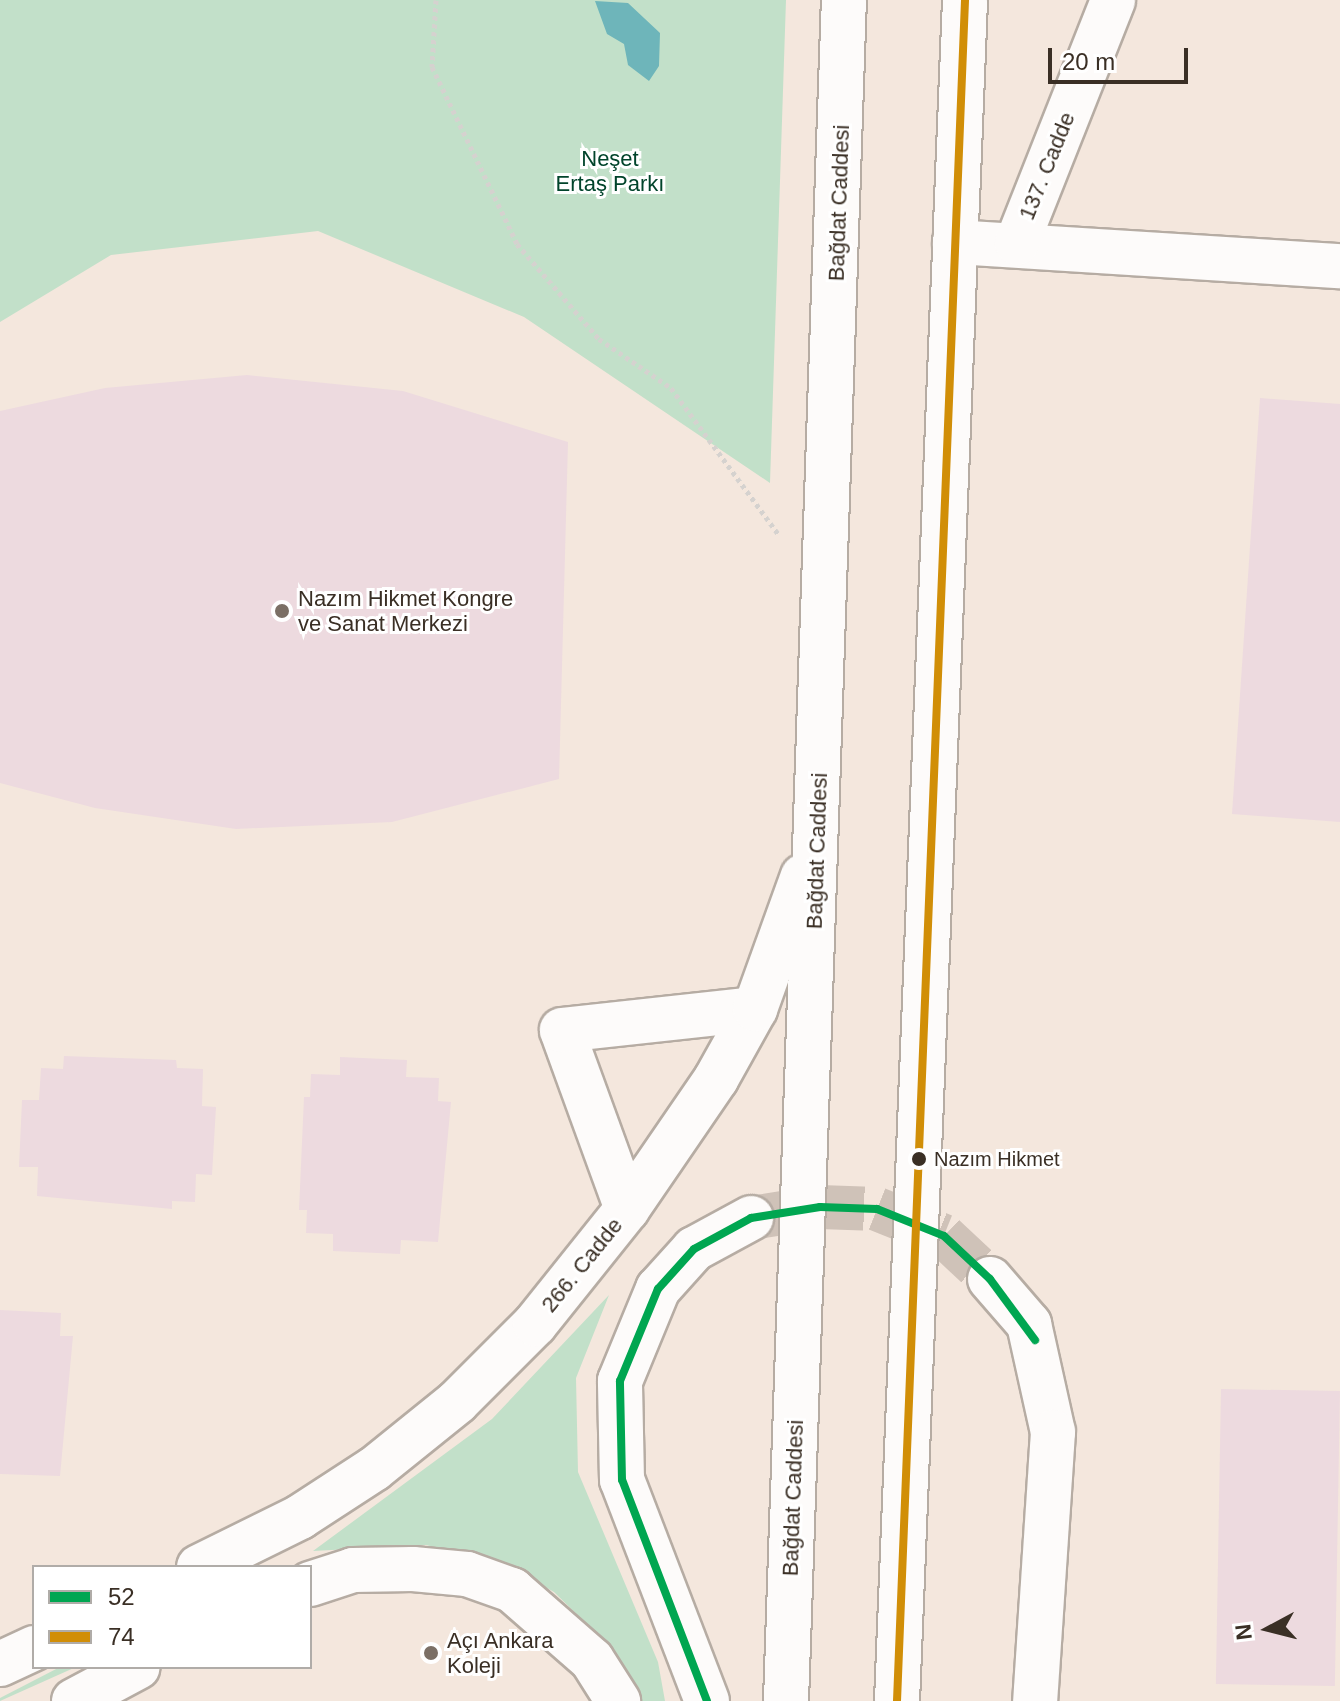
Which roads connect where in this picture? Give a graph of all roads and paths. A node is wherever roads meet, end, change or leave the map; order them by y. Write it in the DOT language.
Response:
graph roads {
  1 [pos="436,0"];
  2 [pos="844,0"];
  3 [pos="965,0"];
  4 [pos="1113,0"];
  5 [pos="955,242"];
  6 [pos="1017,243"];
  7 [pos="1340,266"];
  8 [pos="783,542"];
  9 [pos="817,836"];
  10 [pos="755,1009"];
  11 [pos="627,1209"];
  12 [pos="751,1218"];
  13 [pos="990,1279"];
  14 [pos="203,1565"];
  15 [pos="312,1583"];
  16 [pos="32,1649"];
  17 [pos="0,1664"];
  18 [pos="134,1669"];
  19 [pos="74,1701"];
  20 [pos="618,1701"];
  21 [pos="707,1701"];
  22 [pos="786,1701"];
  23 [pos="897,1701"];
  24 [pos="1035,1701"];
  1 -- 8 [label="path"];
  2 -- 9 [label="main road, Bağdat Caddesi"];
  3 -- 5 [label="main road"];
  4 -- 6 [label="main road, 137. Cadde"];
  5 -- 6 [label="main road"];
  5 -- 23 [label="main road"];
  6 -- 7 [label="main road"];
  9 -- 10 [label="main road, 266. Cadde"];
  9 -- 22 [label="main road, Bağdat Caddesi"];
  10 -- 11 [label="main road, 266. Cadde"];
  10 -- 11 [label="main road"];
  11 -- 14 [label="main road, 266. Cadde"];
  12 -- 21 [label="main road"];
  13 -- 24 [label="main road"];
  15 -- 20 [label="main road"];
  16 -- 17 [label="main road"];
  18 -- 19 [label="main road"];
}
